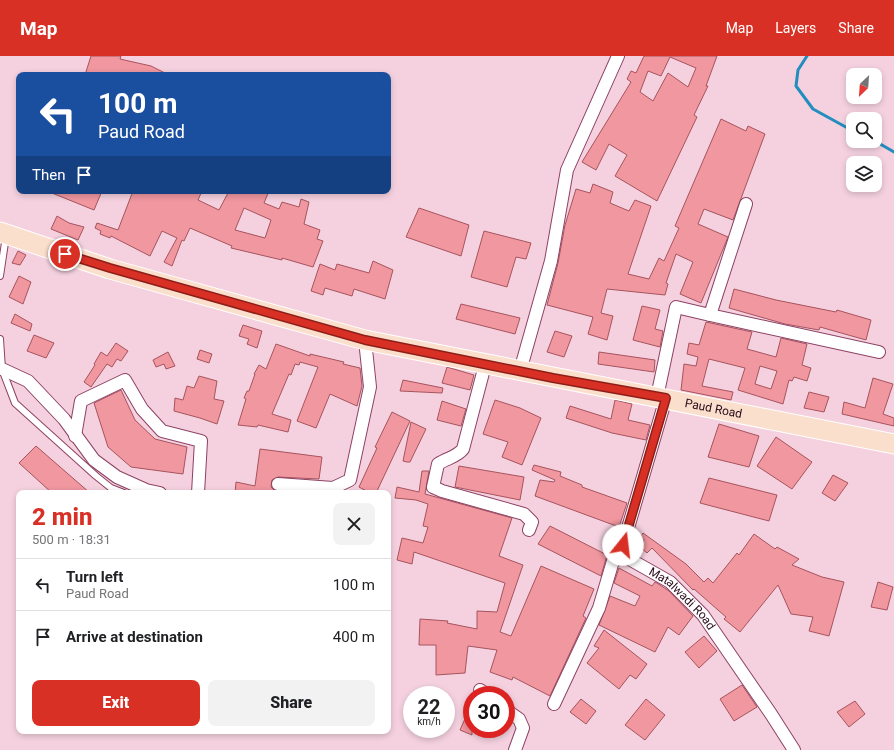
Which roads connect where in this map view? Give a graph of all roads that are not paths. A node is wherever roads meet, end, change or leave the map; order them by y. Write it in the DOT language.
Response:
graph roads {
  1 [pos="618,56"];
  2 [pos="746,204"];
  3 [pos="3,233"];
  4 [pos="0,276"];
  5 [pos="710,315"];
  6 [pos="0,339"];
  7 [pos="365,340"];
  8 [pos="879,352"];
  9 [pos="485,365"];
  10 [pos="2,369"];
  11 [pos="520,372"];
  12 [pos="662,397"];
  13 [pos="76,436"];
  14 [pos="894,444"];
  15 [pos="278,484"];
  16 [pos="116,490"];
  17 [pos="146,490"];
  18 [pos="198,490"];
  19 [pos="529,530"];
  20 [pos="624,556"];
  21 [pos="554,704"];
  22 [pos="515,717"];
  23 [pos="515,750"];
  24 [pos="794,750"];
  1 -- 11 [label="street"];
  2 -- 5 [label="street"];
  3 -- 4 [label="lane"];
  3 -- 7 [label="main road, Paud Road"];
  5 -- 8 [label="street"];
  5 -- 12 [label="street"];
  6 -- 10 [label="lane"];
  7 -- 9 [label="main road, Paud Road"];
  7 -- 15 [label="street"];
  9 -- 11 [label="main road, Paud Road"];
  9 -- 19 [label="street"];
  10 -- 13 [label="street"];
  10 -- 16 [label="lane"];
  11 -- 12 [label="main road, Paud Road"];
  12 -- 14 [label="main road, Paud Road"];
  12 -- 20 [label="street"];
  13 -- 17 [label="street"];
  13 -- 18 [label="street"];
  20 -- 21 [label="street"];
  20 -- 24 [label="street, Matalwadi Road"];
  22 -- 23 [label="street"];
}
